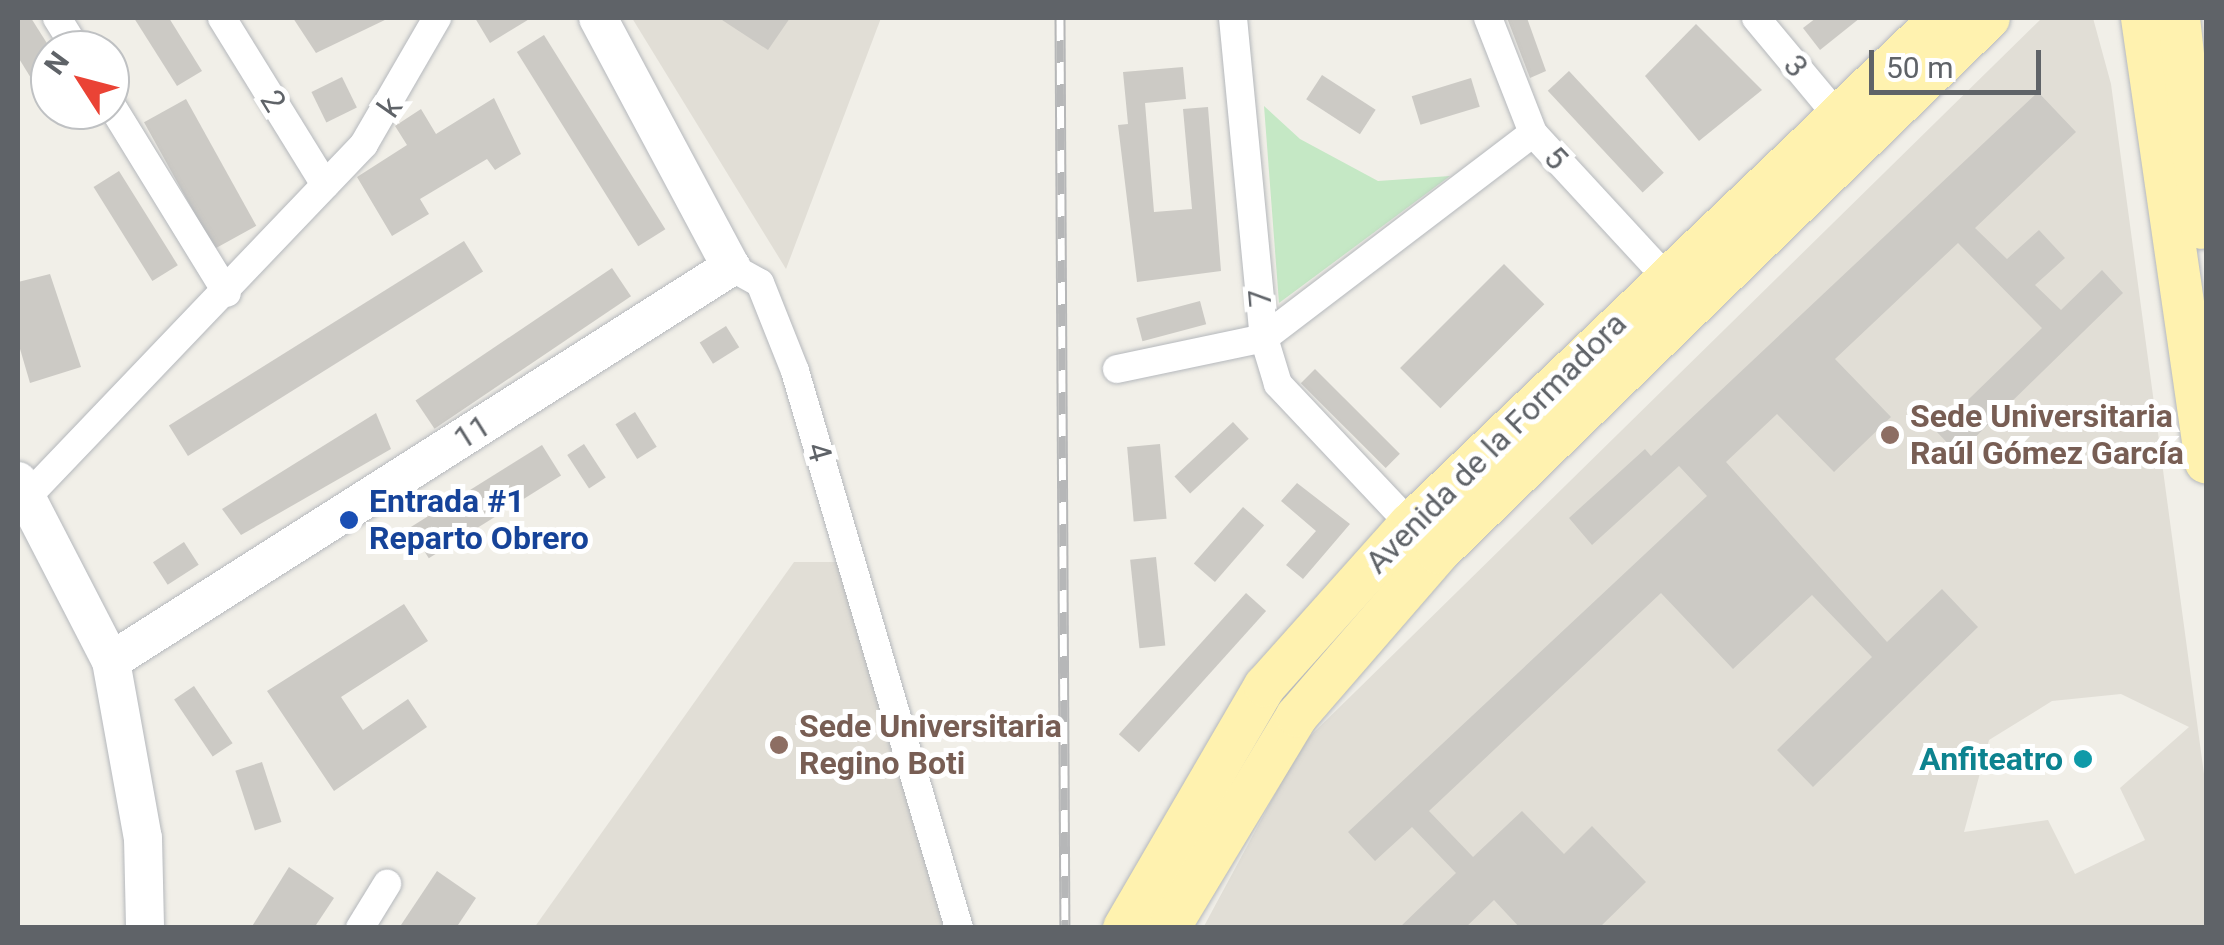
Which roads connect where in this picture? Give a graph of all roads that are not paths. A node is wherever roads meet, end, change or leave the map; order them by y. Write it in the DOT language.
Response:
graph roads {
  1 [pos="222,18"];
  2 [pos="437,18"];
  3 [pos="598,18"];
  4 [pos="1234,18"];
  5 [pos="1488,18"];
  6 [pos="1756,18"];
  7 [pos="1989,18"];
  8 [pos="2142,18"];
  9 [pos="2179,18"];
  10 [pos="1933,32"];
  11 [pos="1836,114"];
  12 [pos="127,130"];
  13 [pos="1532,133"];
  14 [pos="325,185"];
  15 [pos="2206,264"];
  16 [pos="731,267"];
  17 [pos="1664,275"];
  18 [pos="227,294"];
  19 [pos="1264,338"];
  20 [pos="1117,369"];
  21 [pos="2206,462"];
  22 [pos="22,489"];
  23 [pos="1410,524"];
  24 [pos="111,660"];
  25 [pos="386,884"];
  26 [pos="145,928"];
  27 [pos="360,928"];
  28 [pos="959,928"];
  29 [pos="1124,928"];
  30 [pos="1169,928"];
  1 -- 14 [label="street, 2"];
  2 -- 14 [label="street, k"];
  3 -- 16 [label="street, 4"];
  4 -- 19 [label="street, 7"];
  5 -- 13 [label="street, 5"];
  6 -- 11 [label="street, 3"];
  7 -- 10 [label="main road, Avenida de la Formadora"];
  8 -- 21 [label="main road"];
  9 -- 15 [label="main road"];
  10 -- 11 [label="main road, Avenida de la Formadora"];
  10 -- 30 [label="main road, Avenida de la Formadora"];
  11 -- 17 [label="main road, Avenida de la Formadora"];
  12 -- 18 [label="street"];
  13 -- 17 [label="street, 5"];
  13 -- 19 [label="street"];
  14 -- 18 [label="street, k"];
  16 -- 24 [label="street, 11"];
  16 -- 28 [label="street, 4"];
  17 -- 23 [label="main road, Avenida de la Formadora"];
  18 -- 22 [label="street, k"];
  19 -- 20 [label="street"];
  19 -- 23 [label="street, 7"];
  22 -- 24 [label="street"];
  23 -- 29 [label="main road, Avenida de la Formadora"];
  24 -- 26 [label="street"];
  25 -- 27 [label="street"];
}
